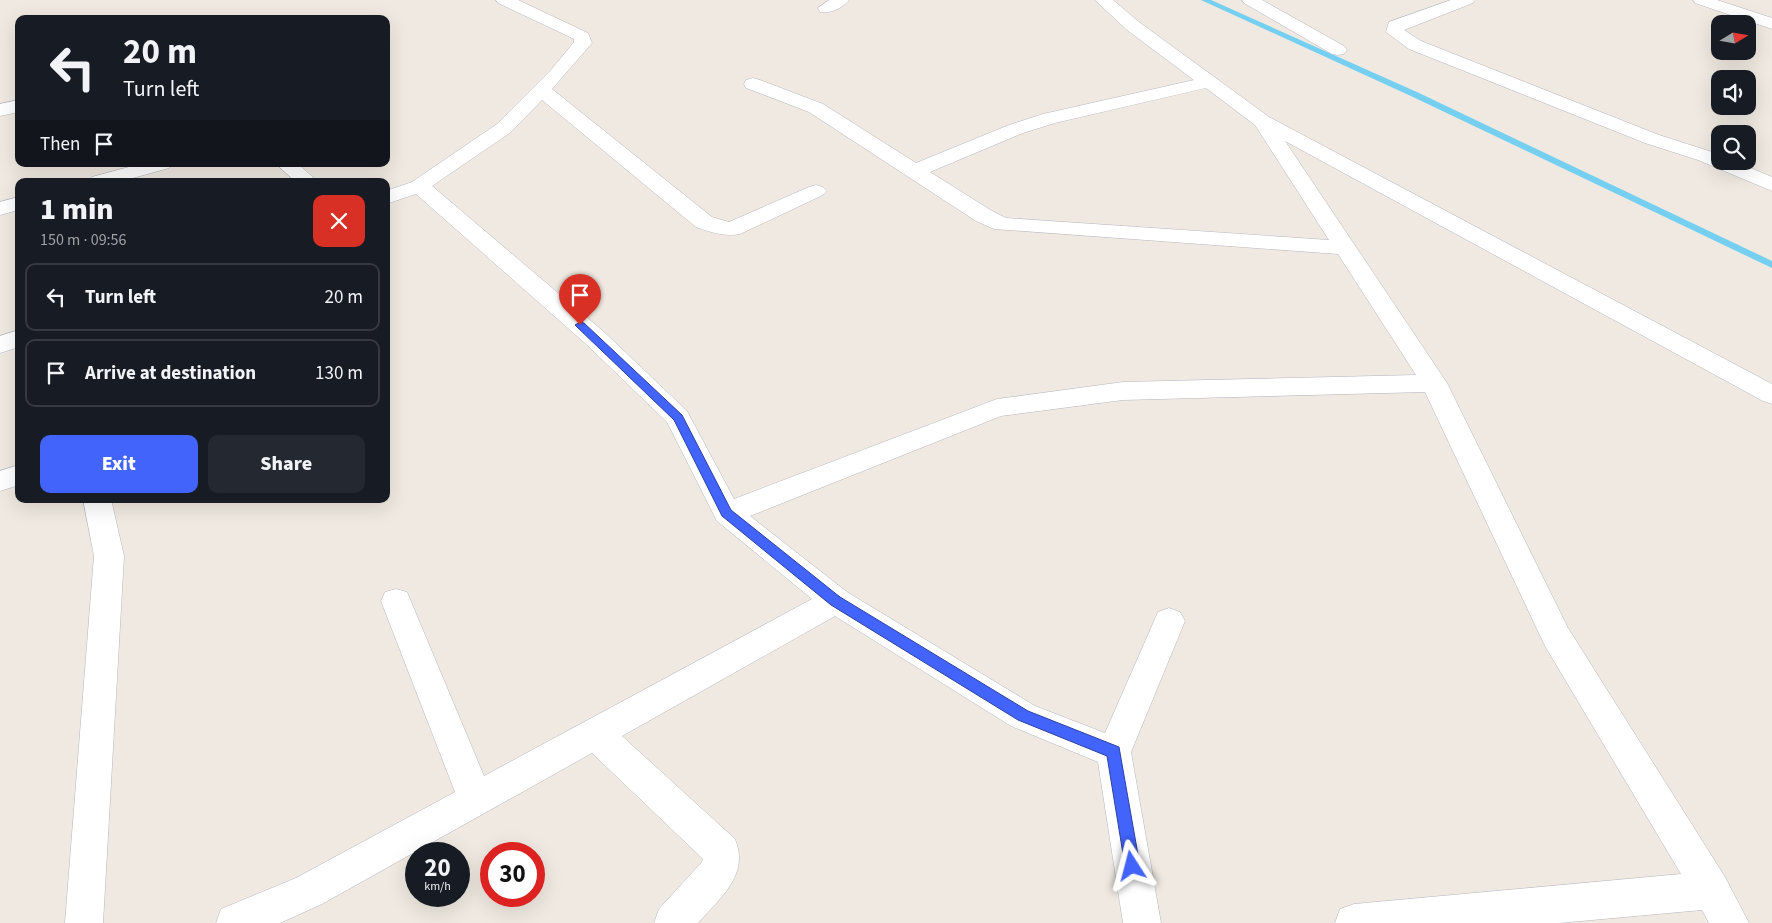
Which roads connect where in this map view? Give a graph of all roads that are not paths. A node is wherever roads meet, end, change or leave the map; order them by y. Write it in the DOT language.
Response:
graph roads {
  1 [pos="504,0"];
  2 [pos="841,0"];
  3 [pos="1103,0"];
  4 [pos="1250,0"];
  5 [pos="1467,0"];
  6 [pos="1701,0"];
  7 [pos="826,8"];
  8 [pos="1772,24"];
  9 [pos="1338,50"];
  10 [pos="1210,82"];
  11 [pos="753,84"];
  12 [pos="542,90"];
  13 [pos="15,107"];
  14 [pos="0,110"];
  15 [pos="1262,120"];
  16 [pos="290,167"];
  17 [pos="132,168"];
  18 [pos="915,171"];
  19 [pos="107,178"];
  20 [pos="302,178"];
  21 [pos="1772,185"];
  22 [pos="420,186"];
  23 [pos="816,191"];
  24 [pos="390,197"];
  25 [pos="15,205"];
  26 [pos="0,209"];
  27 [pos="1345,248"];
  28 [pos="15,339"];
  29 [pos="0,345"];
  30 [pos="1434,384"];
  31 [pos="1772,395"];
  32 [pos="15,476"];
  33 [pos="0,481"];
  34 [pos="98,503"];
  35 [pos="727,513"];
  36 [pos="396,601"];
  37 [pos="836,601"];
  38 [pos="1169,621"];
  39 [pos="595,733"];
  40 [pos="1114,752"];
  41 [pos="476,799"];
  42 [pos="1712,890"];
  43 [pos="84,923"];
  44 [pos="235,923"];
  45 [pos="673,923"];
  46 [pos="1142,923"];
  47 [pos="1354,923"];
  48 [pos="1730,923"];
  1 -- 12 [label="street"];
  2 -- 7 [label="street"];
  3 -- 10 [label="street"];
  4 -- 9 [label="street"];
  5 -- 21 [label="street"];
  6 -- 8 [label="street"];
  10 -- 15 [label="street"];
  10 -- 18 [label="street"];
  11 -- 18 [label="street"];
  12 -- 22 [label="street"];
  12 -- 23 [label="street"];
  13 -- 14 [label="street"];
  15 -- 27 [label="street"];
  15 -- 31 [label="street"];
  16 -- 20 [label="street"];
  17 -- 19 [label="street"];
  18 -- 27 [label="street"];
  22 -- 24 [label="street"];
  22 -- 35 [label="street"];
  25 -- 26 [label="street"];
  27 -- 30 [label="street"];
  28 -- 29 [label="street"];
  30 -- 35 [label="street"];
  30 -- 42 [label="street"];
  32 -- 33 [label="street"];
  34 -- 43 [label="street"];
  35 -- 37 [label="street"];
  36 -- 41 [label="street"];
  37 -- 39 [label="street"];
  37 -- 40 [label="street"];
  38 -- 40 [label="street"];
  39 -- 41 [label="street"];
  39 -- 45 [label="street"];
  40 -- 46 [label="street"];
  41 -- 44 [label="street"];
  42 -- 47 [label="street"];
  42 -- 48 [label="street"];
}
